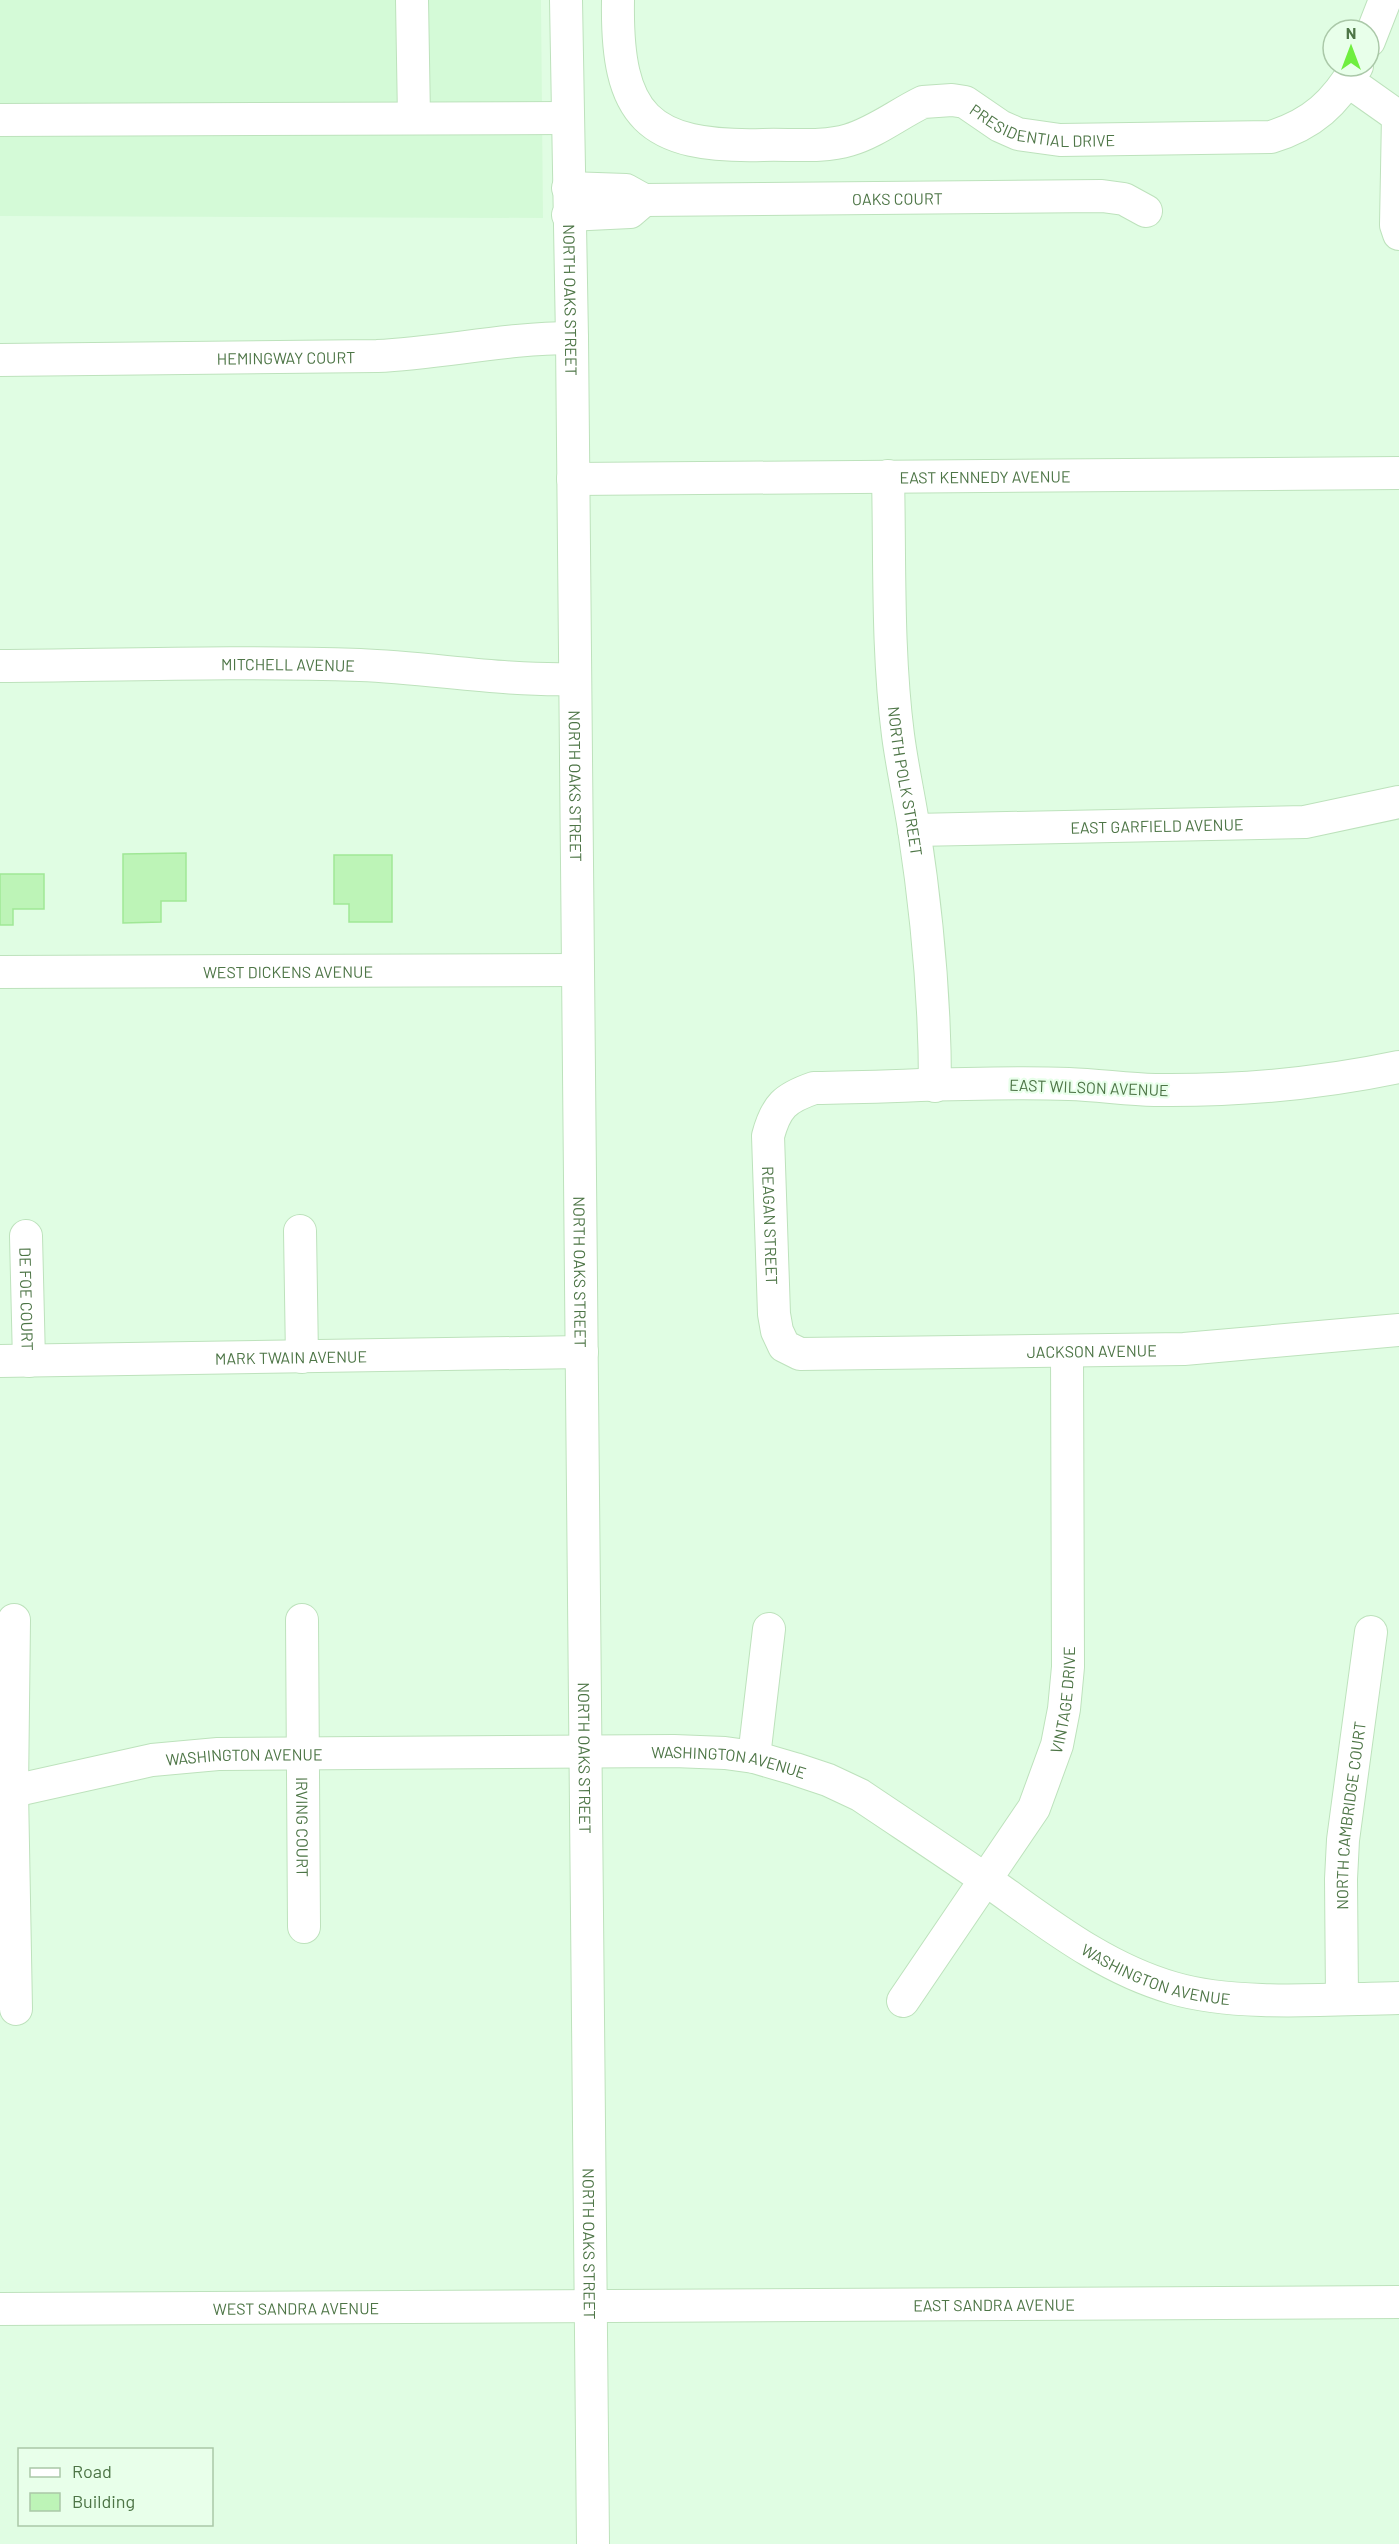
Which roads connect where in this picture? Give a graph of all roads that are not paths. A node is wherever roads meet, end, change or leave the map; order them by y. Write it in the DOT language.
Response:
graph roads {
  1 [pos="412,0"];
  2 [pos="566,0"];
  3 [pos="618,0"];
  4 [pos="1385,0"];
  5 [pos="1378,18"];
  6 [pos="1349,78"];
  7 [pos="1356,78"];
  8 [pos="1399,117"];
  9 [pos="414,118"];
  10 [pos="567,118"];
  11 [pos="0,120"];
  12 [pos="568,202"];
  13 [pos="1146,211"];
  14 [pos="1399,234"];
  15 [pos="572,338"];
  16 [pos="0,360"];
  17 [pos="1399,473"];
  18 [pos="888,476"];
  19 [pos="573,479"];
  20 [pos="0,666"];
  21 [pos="574,679"];
  22 [pos="1399,802"];
  23 [pos="914,830"];
  24 [pos="577,970"];
  25 [pos="0,972"];
  26 [pos="1399,1067"];
  27 [pos="935,1086"];
  28 [pos="782,1105"];
  29 [pos="300,1232"];
  30 [pos="26,1236"];
  31 [pos="1399,1330"];
  32 [pos="784,1346"];
  33 [pos="582,1352"];
  34 [pos="1067,1352"];
  35 [pos="302,1357"];
  36 [pos="14,1361"];
  37 [pos="14,1620"];
  38 [pos="302,1620"];
  39 [pos="769,1629"];
  40 [pos="1371,1632"];
  41 [pos="587,1752"];
  42 [pos="304,1753"];
  43 [pos="754,1757"];
  44 [pos="6,1792"];
  45 [pos="986,1880"];
  46 [pos="304,1927"];
  47 [pos="1342,1998"];
  48 [pos="1399,1998"];
  49 [pos="903,2001"];
  50 [pos="16,2009"];
  51 [pos="1399,2302"];
  52 [pos="591,2306"];
  53 [pos="0,2309"];
  54 [pos="593,2544"];
  1 -- 9 [label="street"];
  2 -- 10 [label="street, NORTH OAKS STREET"];
  3 -- 6 [label="street, PRESIDENTIAL DRIVE"];
  4 -- 5 [label="street"];
  7 -- 8 [label="street, PRESIDENTIAL DRIVE"];
  8 -- 14 [label="street"];
  9 -- 10 [label="street"];
  9 -- 11 [label="street"];
  10 -- 12 [label="street, NORTH OAKS STREET"];
  12 -- 13 [label="street, OAKS COURT"];
  12 -- 15 [label="street, NORTH OAKS STREET"];
  15 -- 16 [label="street, HEMINGWAY COURT"];
  15 -- 19 [label="street, NORTH OAKS STREET"];
  17 -- 18 [label="street, EAST KENNEDY AVENUE"];
  18 -- 19 [label="street, EAST KENNEDY AVENUE"];
  18 -- 23 [label="street, NORTH POLK STREET"];
  19 -- 21 [label="street, NORTH OAKS STREET"];
  20 -- 21 [label="street, MITCHELL AVENUE"];
  21 -- 24 [label="street, NORTH OAKS STREET"];
  22 -- 23 [label="street, EAST GARFIELD AVENUE"];
  23 -- 27 [label="street, NORTH POLK STREET"];
  24 -- 25 [label="street, WEST DICKENS AVENUE"];
  24 -- 33 [label="street, NORTH OAKS STREET"];
  26 -- 27 [label="street, EAST WILSON AVENUE"];
  27 -- 28 [label="street, EAST WILSON AVENUE"];
  28 -- 32 [label="street, REAGAN STREET"];
  29 -- 35 [label="street"];
  30 -- 36 [label="street, DE FOE COURT"];
  31 -- 34 [label="street, JACKSON AVENUE"];
  32 -- 34 [label="street, JACKSON AVENUE"];
  33 -- 35 [label="street, MARK TWAIN AVENUE"];
  33 -- 41 [label="street, NORTH OAKS STREET"];
  34 -- 45 [label="street, VINTAGE DRIVE"];
  35 -- 36 [label="street, MARK TWAIN AVENUE"];
  37 -- 44 [label="street"];
  38 -- 42 [label="street, IRVING COURT"];
  39 -- 43 [label="street"];
  40 -- 47 [label="street, NORTH CAMBRIDGE COURT"];
  41 -- 42 [label="street, WASHINGTON AVENUE"];
  41 -- 43 [label="street, WASHINGTON AVENUE"];
  41 -- 52 [label="street, NORTH OAKS STREET"];
  42 -- 44 [label="street, WASHINGTON AVENUE"];
  42 -- 46 [label="street, IRVING COURT"];
  43 -- 45 [label="street, WASHINGTON AVENUE"];
  44 -- 50 [label="street"];
  45 -- 47 [label="street, WASHINGTON AVENUE"];
  45 -- 49 [label="street, VINTAGE DRIVE"];
  47 -- 48 [label="street, WASHINGTON AVENUE"];
  51 -- 52 [label="street, EAST SANDRA AVENUE"];
  52 -- 53 [label="street, WEST SANDRA AVENUE"];
  52 -- 54 [label="street, NORTH OAKS STREET"];
}
